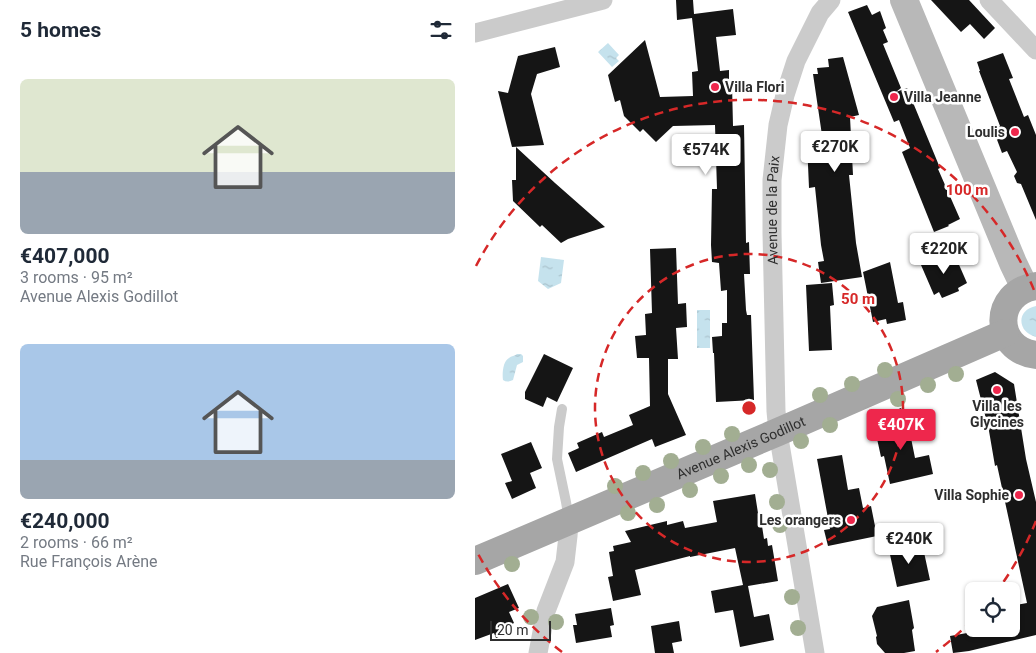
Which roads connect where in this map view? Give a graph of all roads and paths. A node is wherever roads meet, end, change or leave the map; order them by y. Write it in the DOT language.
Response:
graph roads {
  1 [pos="603,0"];
  2 [pos="831,0"];
  3 [pos="905,0"];
  4 [pos="989,0"];
  5 [pos="475,33"];
  6 [pos="1036,50"];
  7 [pos="1031,287"];
  8 [pos="1005,333"];
  9 [pos="1036,355"];
  10 [pos="562,409"];
  11 [pos="778,432"];
  12 [pos="569,521"];
  13 [pos="475,561"];
  14 [pos="538,653"];
  15 [pos="815,653"];
  1 -- 5 [label="street"];
  2 -- 11 [label="street, Avenue de la Paix"];
  3 -- 7 [label="street"];
  4 -- 6 [label="street"];
  7 -- 8 [label="main road"];
  8 -- 9 [label="main road"];
  8 -- 11 [label="main road, Avenue Alexis Godillot"];
  10 -- 12 [label="lane"];
  11 -- 12 [label="main road, Avenue Alexis Godillot"];
  11 -- 15 [label="street, Avenue de la Paix"];
  12 -- 13 [label="main road, Avenue Alexis Godillot"];
  12 -- 14 [label="street"];
}
